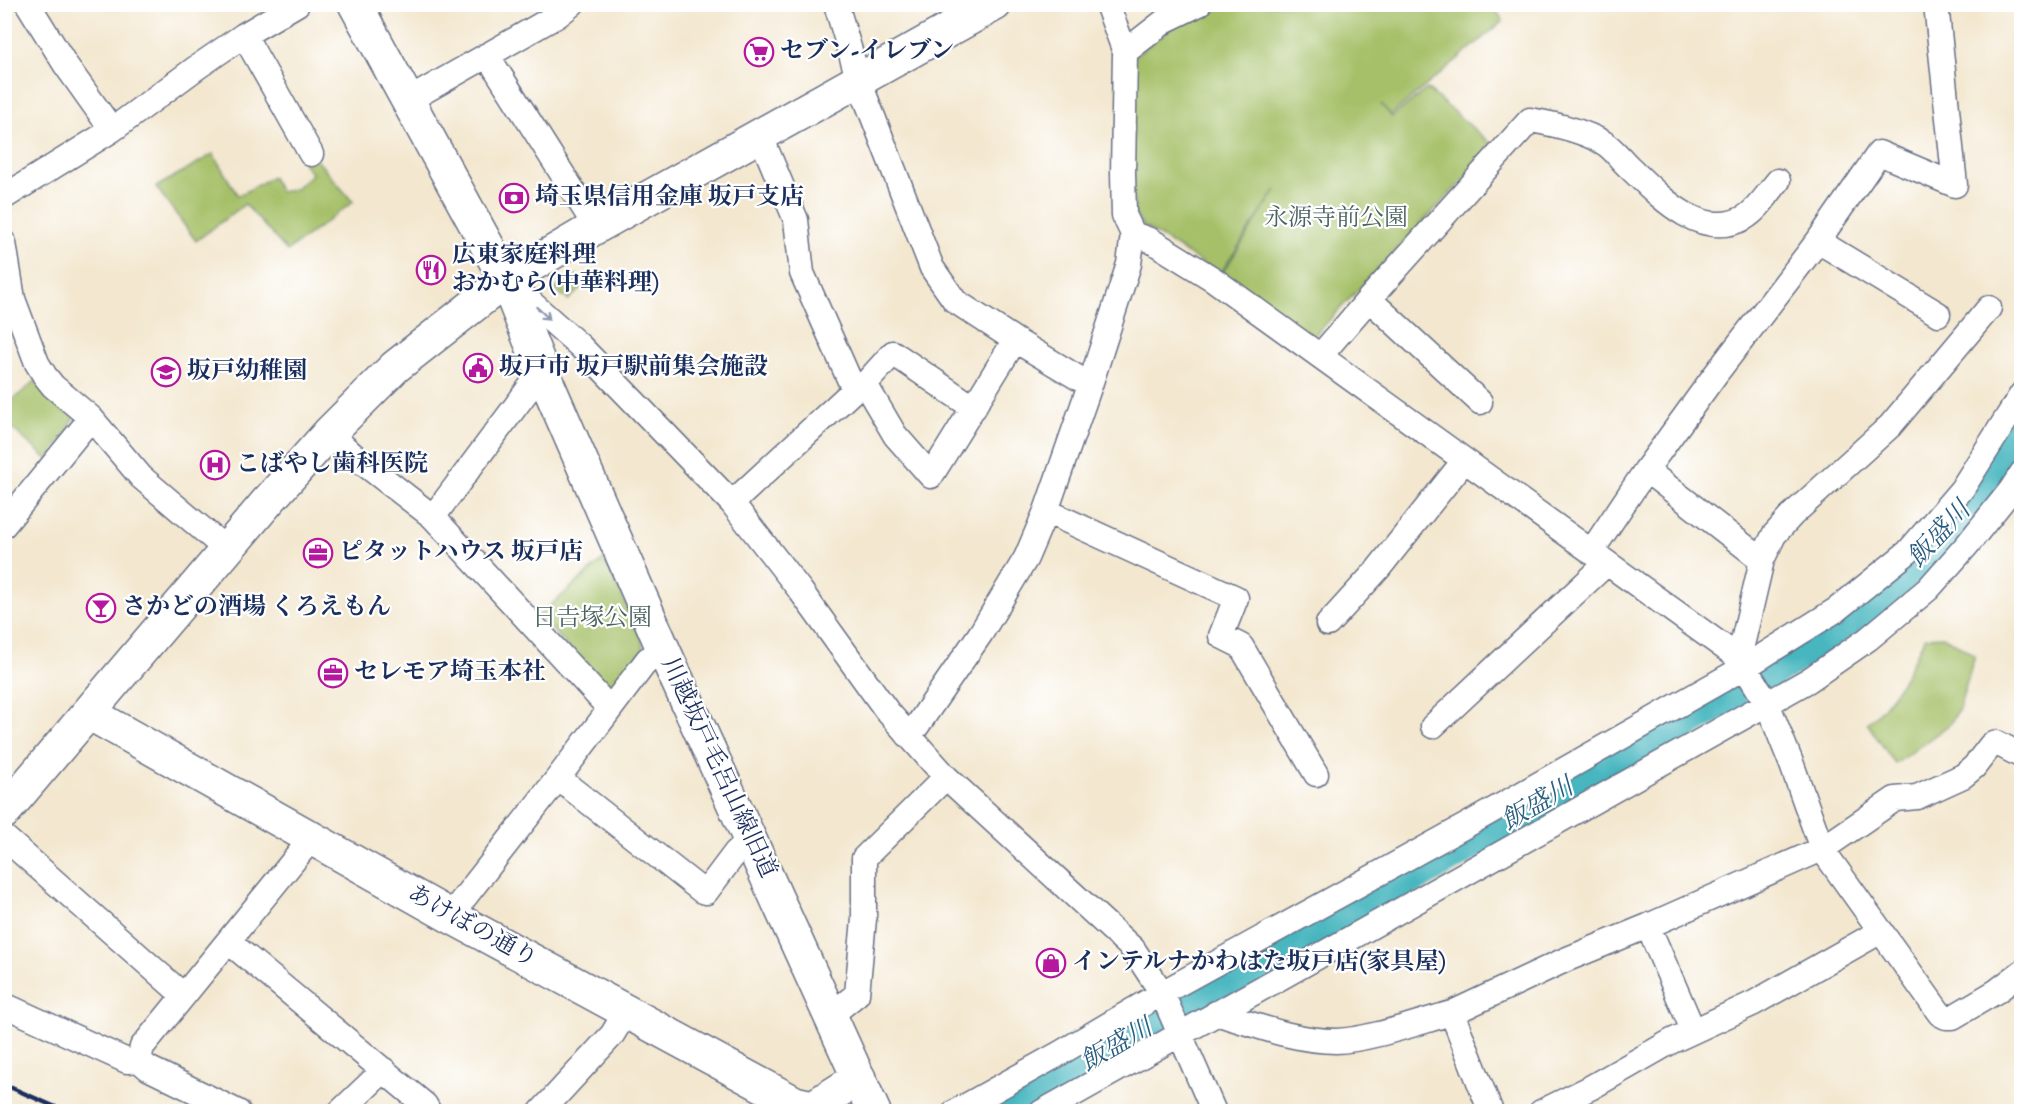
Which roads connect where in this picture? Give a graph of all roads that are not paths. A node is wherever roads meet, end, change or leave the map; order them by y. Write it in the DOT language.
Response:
graph roads {
  1 [pos="28,4"];
  2 [pos="297,4"];
  3 [pos="355,4"];
  4 [pos="572,4"];
  5 [pos="836,4"];
  6 [pos="995,4"];
  7 [pos="1107,4"];
  8 [pos="1199,4"];
  9 [pos="1936,4"];
  10 [pos="244,35"];
  11 [pos="1125,51"];
  12 [pos="487,55"];
  13 [pos="859,81"];
  14 [pos="406,101"];
  15 [pos="112,130"];
  16 [pos="761,137"];
  17 [pos="311,154"];
  18 [pos="1778,182"];
  19 [pos="4,197"];
  20 [pos="596,227"];
  21 [pos="1133,234"];
  22 [pos="1818,241"];
  23 [pos="4,243"];
  24 [pos="506,280"];
  25 [pos="1369,299"];
  26 [pos="1989,308"];
  27 [pos="1938,314"];
  28 [pos="1015,340"];
  29 [pos="580,346"];
  30 [pos="1320,356"];
  31 [pos="537,359"];
  32 [pos="1090,385"];
  33 [pos="860,387"];
  34 [pos="2022,394"];
  35 [pos="1480,402"];
  36 [pos="974,408"];
  37 [pos="91,418"];
  38 [pos="329,433"];
  39 [pos="1464,461"];
  40 [pos="1646,470"];
  41 [pos="2022,473"];
  42 [pos="732,503"];
  43 [pos="1046,511"];
  44 [pos="433,517"];
  45 [pos="4,525"];
  46 [pos="227,550"];
  47 [pos="1599,558"];
  48 [pos="1762,560"];
  49 [pos="1328,624"];
  50 [pos="664,651"];
  51 [pos="1742,663"];
  52 [pos="1767,703"];
  53 [pos="610,709"];
  54 [pos="89,713"];
  55 [pos="1433,726"];
  56 [pos="908,735"];
  57 [pos="2022,756"];
  58 [pos="1317,774"];
  59 [pos="946,777"];
  60 [pos="558,778"];
  61 [pos="4,812"];
  62 [pos="4,837"];
  63 [pos="312,838"];
  64 [pos="754,846"];
  65 [pos="1822,849"];
  66 [pos="450,916"];
  67 [pos="1648,926"];
  68 [pos="1881,931"];
  69 [pos="229,942"];
  70 [pos="2022,972"];
  71 [pos="1162,994"];
  72 [pos="183,995"];
  73 [pos="4,1005"];
  74 [pos="626,1012"];
  75 [pos="1452,1013"];
  76 [pos="1216,1014"];
  77 [pos="831,1015"];
  78 [pos="1693,1030"];
  79 [pos="1178,1033"];
  80 [pos="139,1060"];
  81 [pos="384,1071"];
  82 [pos="859,1078"];
  83 [pos="813,1109"];
  84 [pos="1548,1110"];
  85 [pos="238,1112"];
  86 [pos="340,1112"];
  87 [pos="429,1112"];
  88 [pos="541,1112"];
  89 [pos="874,1112"];
  90 [pos="955,1112"];
  91 [pos="1042,1112"];
  92 [pos="1214,1112"];
  93 [pos="1491,1112"];
  1 -- 15 [label="street"];
  2 -- 10 [label="street"];
  3 -- 14 [label="street, 川越坂戸毛呂山線旧道"];
  4 -- 12 [label="street"];
  5 -- 13 [label="street"];
  6 -- 13 [label="street"];
  7 -- 11 [label="street"];
  8 -- 11 [label="street"];
  9 -- 22 [label="street"];
  10 -- 15 [label="street"];
  10 -- 17 [label="street"];
  11 -- 21 [label="street"];
  12 -- 14 [label="street"];
  12 -- 20 [label="street"];
  13 -- 16 [label="street"];
  13 -- 28 [label="street"];
  14 -- 24 [label="street, 川越坂戸毛呂山線旧道"];
  15 -- 19 [label="street"];
  16 -- 20 [label="street"];
  16 -- 33 [label="street"];
  18 -- 25 [label="street"];
  20 -- 24 [label="street"];
  21 -- 30 [label="street"];
  21 -- 32 [label="street"];
  22 -- 27 [label="street"];
  22 -- 40 [label="street"];
  23 -- 37 [label="street"];
  24 -- 29 [label="street, one-way"];
  24 -- 31 [label="street, 川越坂戸毛呂山線旧道"];
  24 -- 38 [label="street"];
  25 -- 30 [label="street"];
  25 -- 35 [label="street"];
  26 -- 48 [label="street"];
  28 -- 32 [label="street"];
  28 -- 36 [label="street"];
  29 -- 31 [label="street"];
  29 -- 42 [label="street"];
  30 -- 39 [label="street"];
  31 -- 44 [label="street"];
  31 -- 50 [label="street, 川越坂戸毛呂山線旧道"];
  32 -- 43 [label="street"];
  33 -- 36 [label="street"];
  33 -- 36 [label="street"];
  33 -- 42 [label="street"];
  34 -- 51 [label="street"];
  37 -- 45 [label="street"];
  37 -- 46 [label="street"];
  38 -- 44 [label="street"];
  38 -- 46 [label="street"];
  39 -- 47 [label="street"];
  39 -- 49 [label="street"];
  40 -- 47 [label="street"];
  40 -- 48 [label="street"];
  41 -- 52 [label="street"];
  42 -- 56 [label="street"];
  43 -- 56 [label="street"];
  43 -- 58 [label="street"];
  44 -- 53 [label="street"];
  46 -- 54 [label="street"];
  47 -- 51 [label="street"];
  47 -- 55 [label="street"];
  48 -- 51 [label="street"];
  50 -- 53 [label="street"];
  50 -- 64 [label="street, 川越坂戸毛呂山線旧道"];
  51 -- 52 [label="street"];
  51 -- 71 [label="street"];
  52 -- 65 [label="street"];
  52 -- 76 [label="street"];
  53 -- 60 [label="street"];
  54 -- 61 [label="street"];
  54 -- 63 [label="street, あけぼの通り"];
  56 -- 59 [label="street"];
  57 -- 65 [label="street"];
  59 -- 71 [label="street"];
  59 -- 77 [label="street"];
  60 -- 64 [label="street"];
  60 -- 66 [label="street"];
  62 -- 72 [label="street"];
  63 -- 66 [label="street, あけぼの通り"];
  63 -- 69 [label="street"];
  64 -- 77 [label="street, 川越坂戸毛呂山線旧道"];
  65 -- 67 [label="street"];
  65 -- 68 [label="street"];
  66 -- 74 [label="street, あけぼの通り"];
  67 -- 75 [label="street"];
  67 -- 78 [label="street"];
  68 -- 70 [label="street"];
  68 -- 78 [label="street"];
  69 -- 72 [label="street"];
  69 -- 81 [label="street"];
  71 -- 79 [label="street"];
  71 -- 90 [label="street"];
  72 -- 80 [label="street"];
  73 -- 80 [label="street"];
  74 -- 83 [label="street, あけぼの通り"];
  74 -- 88 [label="street"];
  75 -- 76 [label="street"];
  75 -- 93 [label="street"];
  76 -- 79 [label="street"];
  77 -- 82 [label="street, 川越坂戸毛呂山線旧道"];
  78 -- 84 [label="street"];
  79 -- 91 [label="street"];
  79 -- 92 [label="street"];
  80 -- 85 [label="street"];
  81 -- 86 [label="street"];
  81 -- 87 [label="street"];
  82 -- 83 [label="street, あけぼの通り"];
  82 -- 89 [label="street, 川越坂戸毛呂山線旧道"];
}
